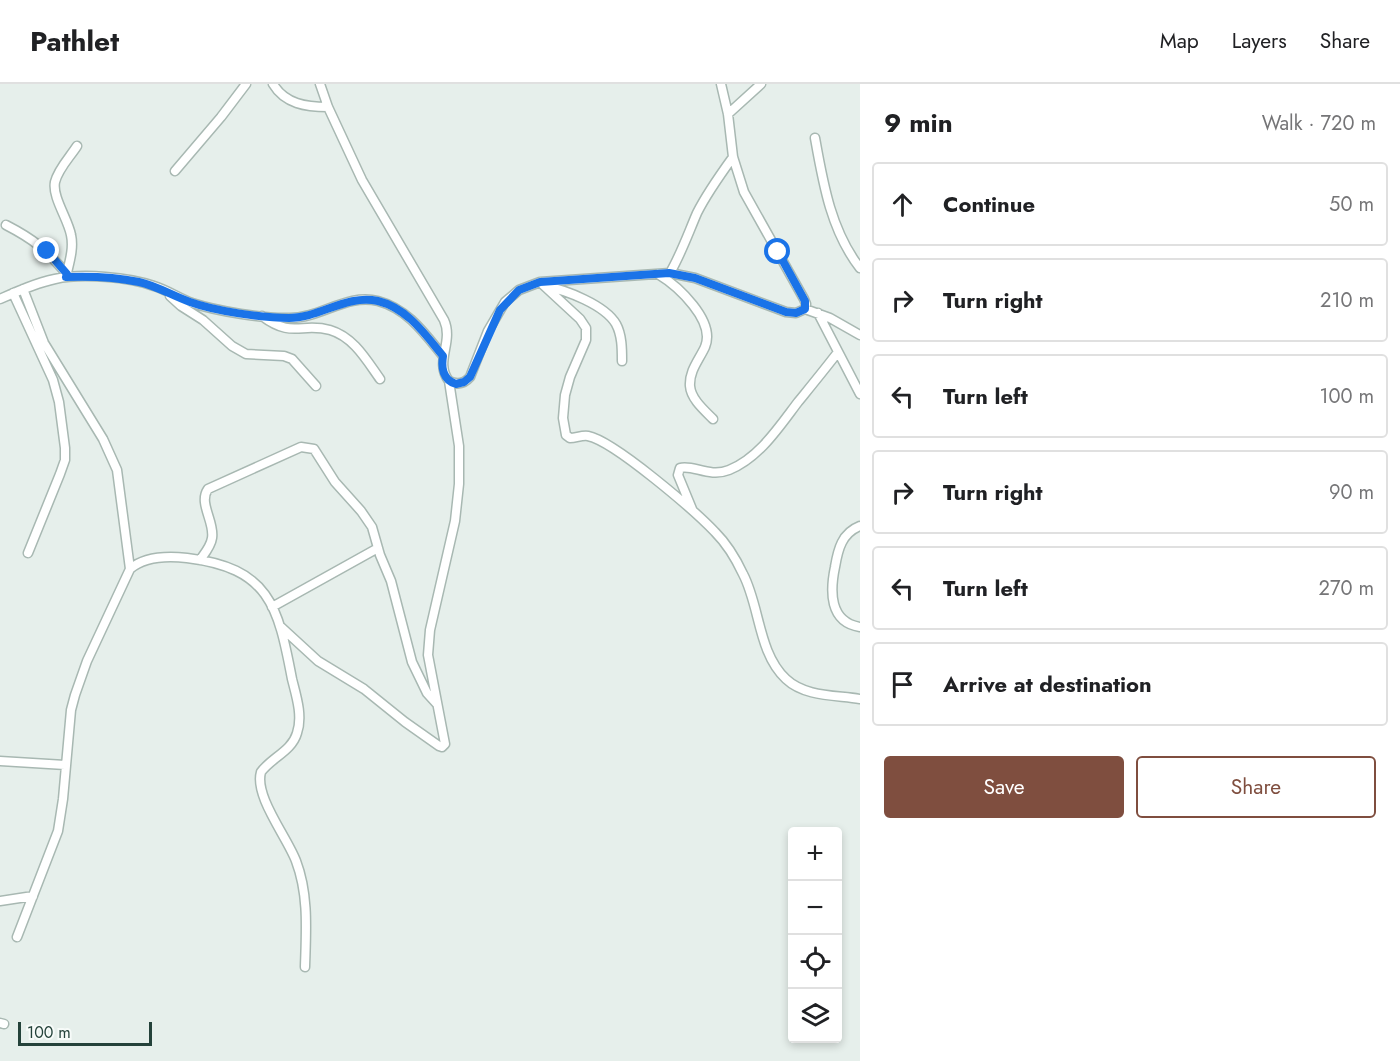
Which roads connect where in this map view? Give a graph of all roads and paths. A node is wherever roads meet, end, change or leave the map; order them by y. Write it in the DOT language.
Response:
graph roads {
  1 [pos="246,84"];
  2 [pos="273,84"];
  3 [pos="321,84"];
  4 [pos="721,84"];
  5 [pos="761,84"];
  6 [pos="328,106"];
  7 [pos="728,114"];
  8 [pos="815,138"];
  9 [pos="77,146"];
  10 [pos="733,157"];
  11 [pos="175,171"];
  12 [pos="6,225"];
  13 [pos="860,268"];
  14 [pos="657,273"];
  15 [pos="669,273"];
  16 [pos="66,275"];
  17 [pos="542,284"];
  18 [pos="23,289"];
  19 [pos="166,291"];
  20 [pos="13,293"];
  21 [pos="0,299"];
  22 [pos="805,309"];
  23 [pos="818,313"];
  24 [pos="261,315"];
  25 [pos="860,335"];
  26 [pos="838,352"];
  27 [pos="443,356"];
  28 [pos="622,361"];
  29 [pos="380,379"];
  30 [pos="449,381"];
  31 [pos="316,386"];
  32 [pos="860,394"];
  33 [pos="713,419"];
  34 [pos="693,513"];
  35 [pos="860,526"];
  36 [pos="378,548"];
  37 [pos="28,553"];
  38 [pos="200,560"];
  39 [pos="130,569"];
  40 [pos="272,607"];
  41 [pos="281,627"];
  42 [pos="860,627"];
  43 [pos="860,699"];
  44 [pos="438,704"];
  45 [pos="0,761"];
  46 [pos="65,765"];
  47 [pos="33,896"];
  48 [pos="0,901"];
  49 [pos="17,937"];
  50 [pos="305,967"];
  1 -- 11 [label="street"];
  2 -- 6 [label="street"];
  3 -- 6 [label="street"];
  4 -- 7 [label="street"];
  5 -- 7 [label="street"];
  6 -- 27 [label="street"];
  7 -- 10 [label="street"];
  8 -- 13 [label="street"];
  9 -- 16 [label="street"];
  10 -- 15 [label="street"];
  10 -- 22 [label="street"];
  12 -- 16 [label="street"];
  14 -- 15 [label="street"];
  14 -- 17 [label="street"];
  14 -- 33 [label="street"];
  15 -- 22 [label="street"];
  16 -- 18 [label="street"];
  16 -- 19 [label="street"];
  17 -- 28 [label="street"];
  17 -- 30 [label="street"];
  17 -- 34 [label="street"];
  18 -- 20 [label="street"];
  18 -- 39 [label="street"];
  19 -- 24 [label="street"];
  19 -- 31 [label="street"];
  20 -- 21 [label="street"];
  20 -- 37 [label="street"];
  22 -- 23 [label="street"];
  23 -- 25 [label="street"];
  23 -- 26 [label="street"];
  24 -- 27 [label="street"];
  24 -- 29 [label="street"];
  26 -- 32 [label="street"];
  26 -- 34 [label="street"];
  27 -- 30 [label="street"];
  30 -- 44 [label="street"];
  34 -- 43 [label="street"];
  35 -- 42 [label="street"];
  36 -- 38 [label="street"];
  36 -- 40 [label="street"];
  36 -- 44 [label="street"];
  38 -- 39 [label="street"];
  38 -- 40 [label="street"];
  39 -- 46 [label="street"];
  40 -- 41 [label="street"];
  41 -- 44 [label="street"];
  41 -- 50 [label="street"];
  45 -- 46 [label="street"];
  46 -- 47 [label="street"];
  47 -- 48 [label="street"];
  47 -- 49 [label="street"];
}
